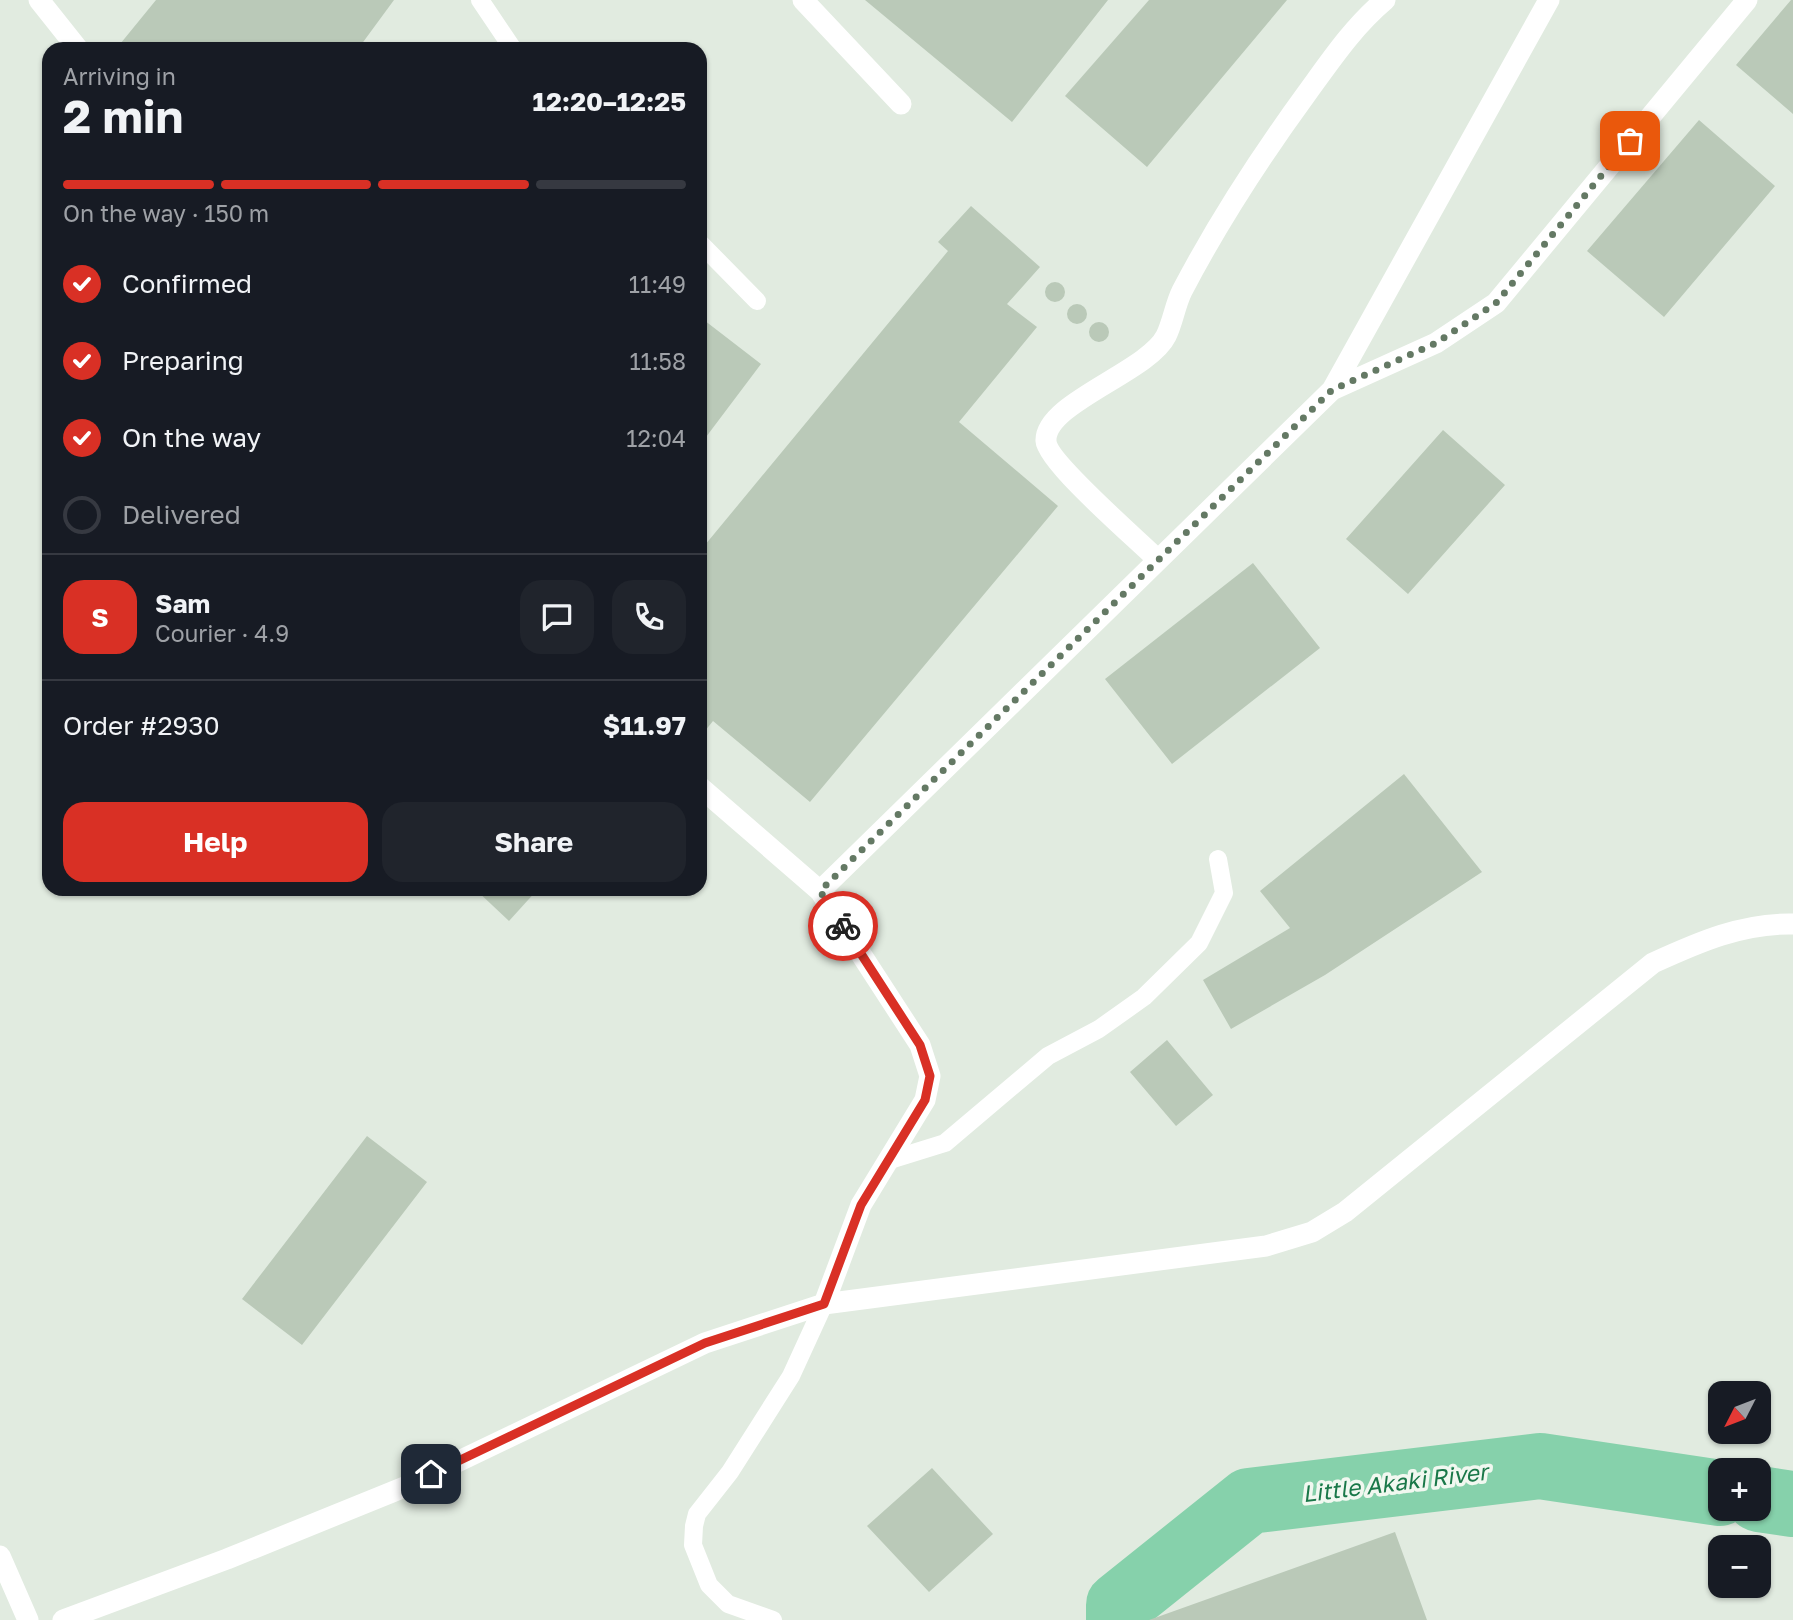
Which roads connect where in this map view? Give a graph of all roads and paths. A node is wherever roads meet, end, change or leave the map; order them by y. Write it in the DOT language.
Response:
graph roads {
  1 [pos="39,0"];
  2 [pos="480,0"];
  3 [pos="803,0"];
  4 [pos="1385,0"];
  5 [pos="1549,0"];
  6 [pos="1747,0"];
  7 [pos="72,42"];
  8 [pos="508,42"];
  9 [pos="901,104"];
  10 [pos="707,250"];
  11 [pos="757,301"];
  12 [pos="1332,390"];
  13 [pos="1158,560"];
  14 [pos="707,793"];
  15 [pos="1218,859"];
  16 [pos="820,891"];
  17 [pos="1793,924"];
  18 [pos="887,1161"];
  19 [pos="824,1304"];
  20 [pos="0,1556"];
  21 [pos="28,1620"];
  22 [pos="63,1620"];
  23 [pos="773,1620"];
  1 -- 7 [label="street"];
  2 -- 8 [label="lane"];
  3 -- 9 [label="street"];
  4 -- 13 [label="street"];
  5 -- 12 [label="street"];
  6 -- 12 [label="street"];
  10 -- 11 [label="lane"];
  12 -- 13 [label="street"];
  13 -- 16 [label="street"];
  14 -- 16 [label="street"];
  15 -- 18 [label="lane"];
  16 -- 18 [label="street"];
  17 -- 19 [label="street"];
  18 -- 19 [label="street"];
  19 -- 22 [label="street"];
  19 -- 23 [label="lane"];
  20 -- 21 [label="street"];
}
